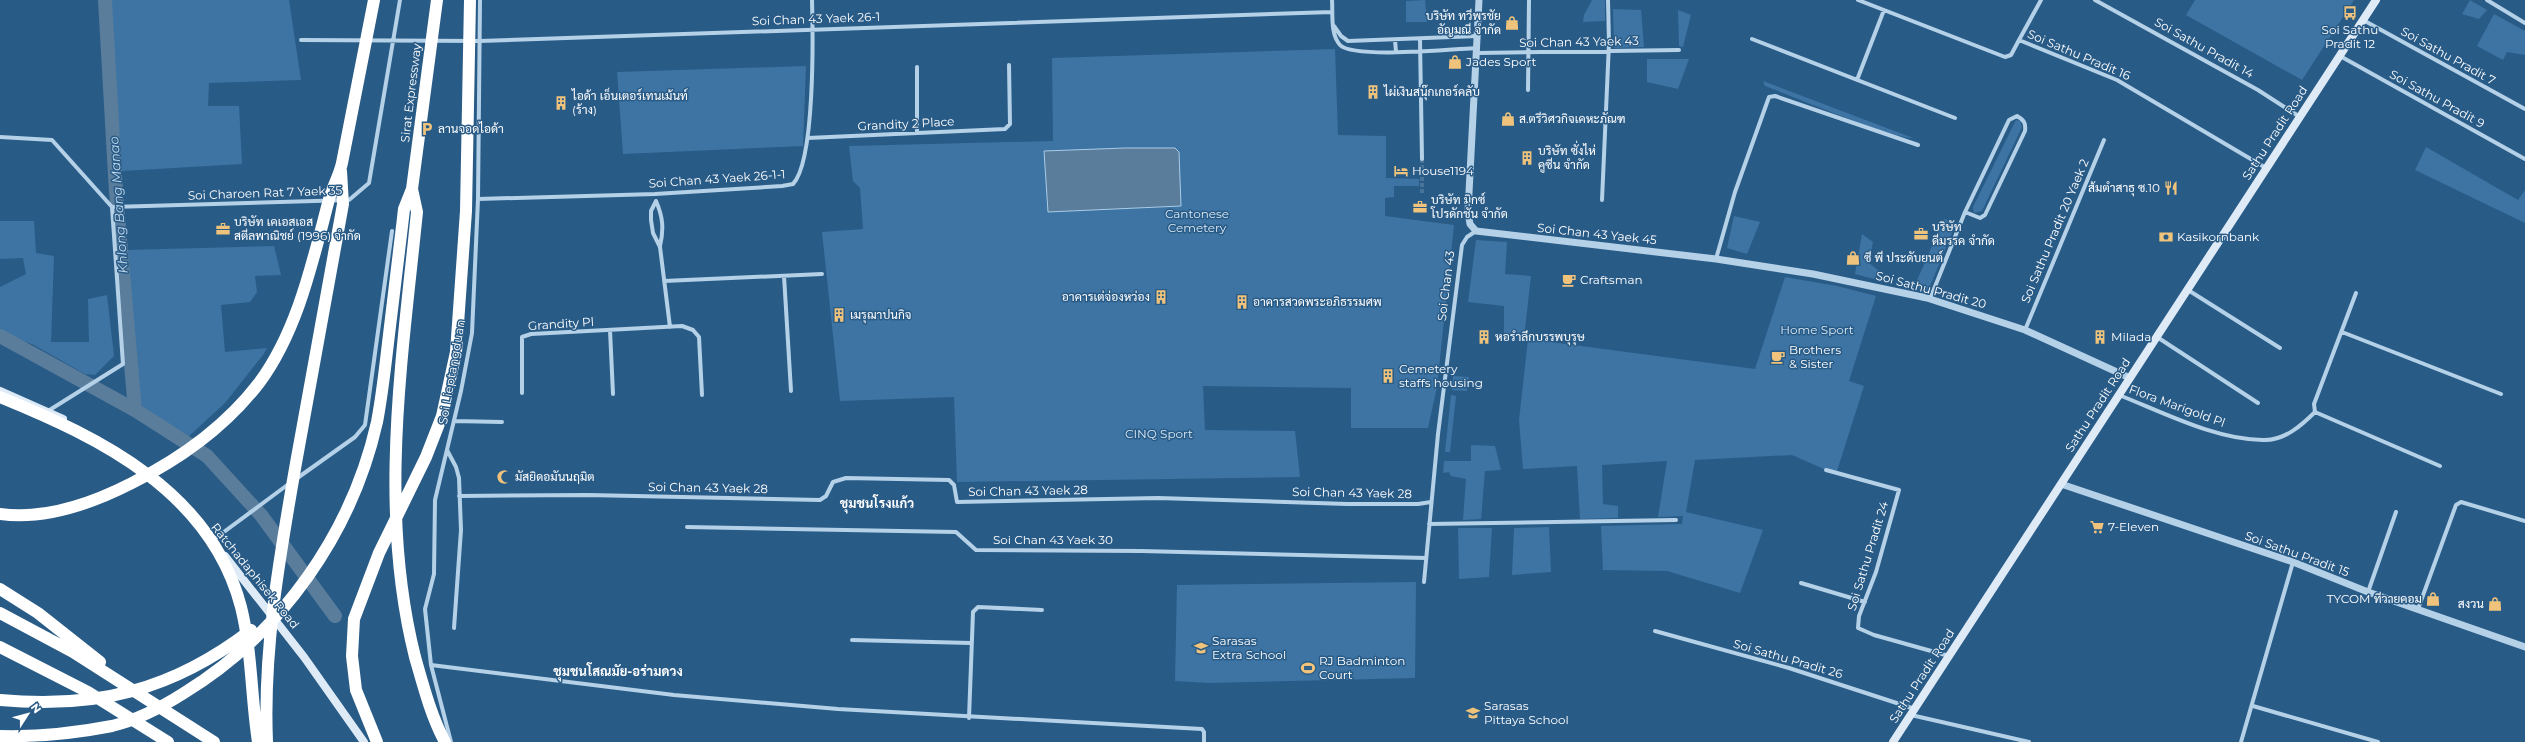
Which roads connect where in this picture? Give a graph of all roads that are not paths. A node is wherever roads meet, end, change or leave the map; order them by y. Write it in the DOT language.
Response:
graph roads {
  1 [pos="374,0"];
  2 [pos="400,0"];
  3 [pos="437,0"];
  4 [pos="470,0"];
  5 [pos="480,0"];
  6 [pos="812,0"];
  7 [pos="1332,0"];
  8 [pos="1479,0"];
  9 [pos="1530,0"];
  10 [pos="1608,0"];
  11 [pos="1858,0"];
  12 [pos="2041,0"];
  13 [pos="2095,0"];
  14 [pos="2376,0"];
  15 [pos="2487,0"];
  16 [pos="1884,10"];
  17 [pos="1332,12"];
  18 [pos="2362,20"];
  19 [pos="2525,23"];
  20 [pos="1333,24"];
  21 [pos="813,29"];
  22 [pos="1479,36"];
  23 [pos="1752,39"];
  24 [pos="301,40"];
  25 [pos="1395,40"];
  26 [pos="1420,40"];
  27 [pos="2019,40"];
  28 [pos="393,41"];
  29 [pos="480,41"];
  30 [pos="1679,50"];
  31 [pos="1421,51"];
  32 [pos="1478,51"];
  33 [pos="1396,52"];
  34 [pos="1608,52"];
  35 [pos="1528,54"];
  36 [pos="2339,56"];
  37 [pos="1009,65"];
  38 [pos="916,67"];
  39 [pos="1857,80"];
  40 [pos="1528,90"];
  41 [pos="2525,109"];
  42 [pos="2300,117"];
  43 [pos="1955,118"];
  44 [pos="917,133"];
  45 [pos="0,137"];
  46 [pos="808,138"];
  47 [pos="2104,140"];
  48 [pos="1918,146"];
  49 [pos="1422,159"];
  50 [pos="2525,159"];
  51 [pos="341,165"];
  52 [pos="2266,168"];
  53 [pos="412,189"];
  54 [pos="655,194"];
  55 [pos="478,199"];
  56 [pos="1602,200"];
  57 [pos="656,201"];
  58 [pos="114,207"];
  59 [pos="1965,212"];
  60 [pos="392,231"];
  61 [pos="1476,231"];
  62 [pos="660,247"];
  63 [pos="1716,259"];
  64 [pos="822,274"];
  65 [pos="784,276"];
  66 [pos="664,281"];
  67 [pos="2188,290"];
  68 [pos="2356,293"];
  69 [pos="1930,299"];
  70 [pos="670,327"];
  71 [pos="610,330"];
  72 [pos="2025,330"];
  73 [pos="2342,332"];
  74 [pos="2157,337"];
  75 [pos="2280,348"];
  76 [pos="2130,378"];
  77 [pos="0,391"];
  78 [pos="791,391"];
  79 [pos="522,393"];
  80 [pos="613,394"];
  81 [pos="2501,394"];
  82 [pos="702,395"];
  83 [pos="2119,395"];
  84 [pos="0,396"];
  85 [pos="2258,403"];
  86 [pos="48,411"];
  87 [pos="2315,412"];
  88 [pos="454,421"];
  89 [pos="502,422"];
  90 [pos="447,450"];
  91 [pos="2440,466"];
  92 [pos="1826,470"];
  93 [pos="2061,484"];
  94 [pos="460,496"];
  95 [pos="1431,502"];
  96 [pos="0,506"];
  97 [pos="2396,512"];
  98 [pos="0,514"];
  99 [pos="38,514"];
  100 [pos="1676,520"];
  101 [pos="2525,521"];
  102 [pos="1429,524"];
  103 [pos="687,527"];
  104 [pos="213,540"];
  105 [pos="1426,558"];
  106 [pos="2293,562"];
  107 [pos="1424,582"];
  108 [pos="1801,583"];
  109 [pos="0,589"];
  110 [pos="2368,592"];
  111 [pos="295,594"];
  112 [pos="1865,602"];
  113 [pos="1042,610"];
  114 [pos="2418,610"];
  115 [pos="0,613"];
  116 [pos="454,628"];
  117 [pos="1655,632"];
  118 [pos="852,640"];
  119 [pos="971,643"];
  120 [pos="0,647"];
  121 [pos="2525,647"];
  122 [pos="1949,656"];
  123 [pos="431,665"];
  124 [pos="130,687"];
  125 [pos="0,700"];
  126 [pos="2252,706"];
  127 [pos="1913,712"];
  128 [pos="969,718"];
  129 [pos="113,726"];
  130 [pos="199,732"];
  131 [pos="0,736"];
  132 [pos="18,742"];
  133 [pos="49,742"];
  134 [pos="168,742"];
  135 [pos="214,742"];
  136 [pos="220,742"];
  137 [pos="258,742"];
  138 [pos="267,742"];
  139 [pos="364,742"];
  140 [pos="377,742"];
  141 [pos="445,742"];
  142 [pos="451,742"];
  143 [pos="1204,742"];
  144 [pos="1893,742"];
  145 [pos="2029,742"];
  146 [pos="2241,742"];
  147 [pos="2378,742"];
  1 -- 51 [label="highway"];
  2 -- 28 [label="street, Soi Charoen Rat 7 Yaek 35"];
  3 -- 53 [label="highway, Sirat Expressway"];
  4 -- 140 [label="highway"];
  5 -- 29 [label="street, Soi Lieptangduan"];
  6 -- 21 [label="street, Soi Chan 43 Yaek 26-1-1"];
  7 -- 17 [label="street"];
  8 -- 22 [label="street"];
  9 -- 35 [label="street"];
  10 -- 34 [label="street"];
  11 -- 16 [label="street, Soi Sathu Pradit 16"];
  12 -- 27 [label="street"];
  13 -- 42 [label="street, Soi Sathu Pradit 14"];
  14 -- 18 [label="main road, Sathu Pradit Road"];
  15 -- 19 [label="street"];
  16 -- 27 [label="street, Soi Sathu Pradit 16"];
  16 -- 39 [label="street"];
  17 -- 20 [label="street"];
  17 -- 21 [label="street, Soi Chan 43 Yaek 26-1"];
  18 -- 36 [label="main road, Sathu Pradit Road"];
  18 -- 41 [label="street, Soi Sathu Pradit 7"];
  20 -- 25 [label="street"];
  20 -- 33 [label="street, Soi Chan 43 Yaek 43"];
  21 -- 29 [label="street, Soi Chan 43 Yaek 26-1"];
  21 -- 46 [label="street, Soi Chan 43 Yaek 26-1-1"];
  22 -- 26 [label="street"];
  22 -- 32 [label="street"];
  23 -- 39 [label="street"];
  24 -- 28 [label="street, Soi Chan 43 Yaek 26-1"];
  25 -- 26 [label="street"];
  25 -- 33 [label="street"];
  26 -- 31 [label="street"];
  27 -- 52 [label="street, Soi Sathu Pradit 16"];
  28 -- 29 [label="street, Soi Chan 43 Yaek 26-1"];
  28 -- 58 [label="street, Soi Charoen Rat 7 Yaek 35"];
  29 -- 55 [label="street, Soi Lieptangduan"];
  30 -- 34 [label="street, Soi Chan 43 Yaek 43"];
  31 -- 32 [label="street, Soi Chan 43 Yaek 43"];
  31 -- 33 [label="street, Soi Chan 43 Yaek 43"];
  31 -- 49 [label="street"];
  32 -- 35 [label="street, Soi Chan 43 Yaek 43"];
  32 -- 61 [label="street"];
  34 -- 35 [label="street, Soi Chan 43 Yaek 43"];
  34 -- 56 [label="street"];
  35 -- 40 [label="street"];
  36 -- 42 [label="main road, Sathu Pradit Road"];
  36 -- 50 [label="street, Soi Sathu Pradit 9"];
  37 -- 44 [label="street, Grandity 2 Place"];
  38 -- 44 [label="street"];
  39 -- 43 [label="street"];
  42 -- 52 [label="main road, Sathu Pradit Road"];
  44 -- 46 [label="street, Grandity 2 Place"];
  45 -- 58 [label="street"];
  46 -- 54 [label="street, Soi Chan 43 Yaek 26-1-1"];
  47 -- 72 [label="street, Soi Sathu Pradit 20 Yaek 2"];
  48 -- 63 [label="street"];
  51 -- 99 [label="highway"];
  51 -- 138 [label="highway"];
  52 -- 67 [label="main road, Sathu Pradit Road"];
  53 -- 111 [label="highway"];
  53 -- 141 [label="highway"];
  54 -- 55 [label="street, Soi Chan 43 Yaek 26-1-1"];
  54 -- 57 [label="street"];
  55 -- 88 [label="street, Soi Lieptangduan"];
  57 -- 62 [label="street"];
  57 -- 62 [label="street"];
  58 -- 86 [label="street"];
  59 -- 59 [label="street"];
  59 -- 69 [label="street"];
  60 -- 104 [label="street"];
  61 -- 63 [label="street, Soi Chan 43 Yaek 45"];
  61 -- 95 [label="street, Soi Chan 43"];
  62 -- 66 [label="street"];
  63 -- 69 [label="street, Soi Sathu Pradit 20"];
  64 -- 65 [label="street"];
  65 -- 66 [label="street"];
  65 -- 78 [label="street"];
  66 -- 70 [label="street"];
  67 -- 74 [label="main road, Sathu Pradit Road"];
  67 -- 75 [label="street"];
  68 -- 73 [label="street"];
  69 -- 72 [label="street, Soi Sathu Pradit 20"];
  70 -- 71 [label="street, Grandity Pl"];
  70 -- 82 [label="street, Grandity Pl"];
  71 -- 79 [label="street, Grandity Pl"];
  71 -- 80 [label="street, Grandity Pl"];
  72 -- 76 [label="street, Soi Sathu Pradit 20"];
  73 -- 81 [label="street"];
  73 -- 87 [label="street"];
  74 -- 76 [label="main road, Sathu Pradit Road"];
  74 -- 85 [label="street"];
  76 -- 83 [label="main road, Sathu Pradit Road"];
  77 -- 86 [label="main road, Ratchadaphisek Road"];
  83 -- 87 [label="street, Flora Marigold Pl"];
  83 -- 93 [label="main road, Sathu Pradit Road"];
  84 -- 137 [label="highway"];
  86 -- 104 [label="main road, Ratchadaphisek Road"];
  87 -- 91 [label="street"];
  88 -- 89 [label="street"];
  88 -- 90 [label="street, Soi Lieptangduan"];
  90 -- 94 [label="street"];
  90 -- 123 [label="street, Soi Lieptangduan"];
  92 -- 112 [label="street, Soi Sathu Pradit 24"];
  93 -- 106 [label="street, Soi Sathu Pradit 15"];
  93 -- 122 [label="main road, Sathu Pradit Road"];
  94 -- 95 [label="street, Soi Chan 43 Yaek 28"];
  94 -- 116 [label="street"];
  95 -- 102 [label="street, Soi Chan 43"];
  96 -- 99 [label="highway"];
  97 -- 110 [label="street"];
  98 -- 99 [label="highway"];
  100 -- 102 [label="street"];
  101 -- 114 [label="street"];
  102 -- 105 [label="street, Soi Chan 43"];
  103 -- 105 [label="street, Soi Chan 43 Yaek 30"];
  104 -- 139 [label="main road, Ratchadaphisek Road"];
  105 -- 107 [label="street, Soi Chan 43"];
  106 -- 110 [label="street, Soi Sathu Pradit 15"];
  106 -- 126 [label="street"];
  108 -- 112 [label="street"];
  109 -- 124 [label="highway"];
  110 -- 114 [label="street, Soi Sathu Pradit 15"];
  111 -- 125 [label="highway"];
  111 -- 129 [label="highway"];
  112 -- 122 [label="street, Soi Sathu Pradit 24"];
  113 -- 119 [label="street"];
  114 -- 121 [label="street, Soi Sathu Pradit 15"];
  115 -- 124 [label="highway"];
  117 -- 127 [label="street, Soi Sathu Pradit 26"];
  118 -- 119 [label="street"];
  119 -- 128 [label="street"];
  120 -- 134 [label="highway"];
  122 -- 127 [label="main road, Sathu Pradit Road"];
  123 -- 128 [label="street"];
  123 -- 142 [label="street, Soi Lieptangduan"];
  124 -- 130 [label="highway"];
  126 -- 146 [label="street"];
  126 -- 147 [label="street"];
  127 -- 144 [label="main road, Sathu Pradit Road"];
  127 -- 145 [label="street, Soi Sathu Pradit 26"];
  128 -- 143 [label="street"];
  129 -- 131 [label="highway"];
  129 -- 133 [label="highway"];
  130 -- 135 [label="highway"];
  130 -- 136 [label="highway"];
  131 -- 132 [label="main road"];
}
